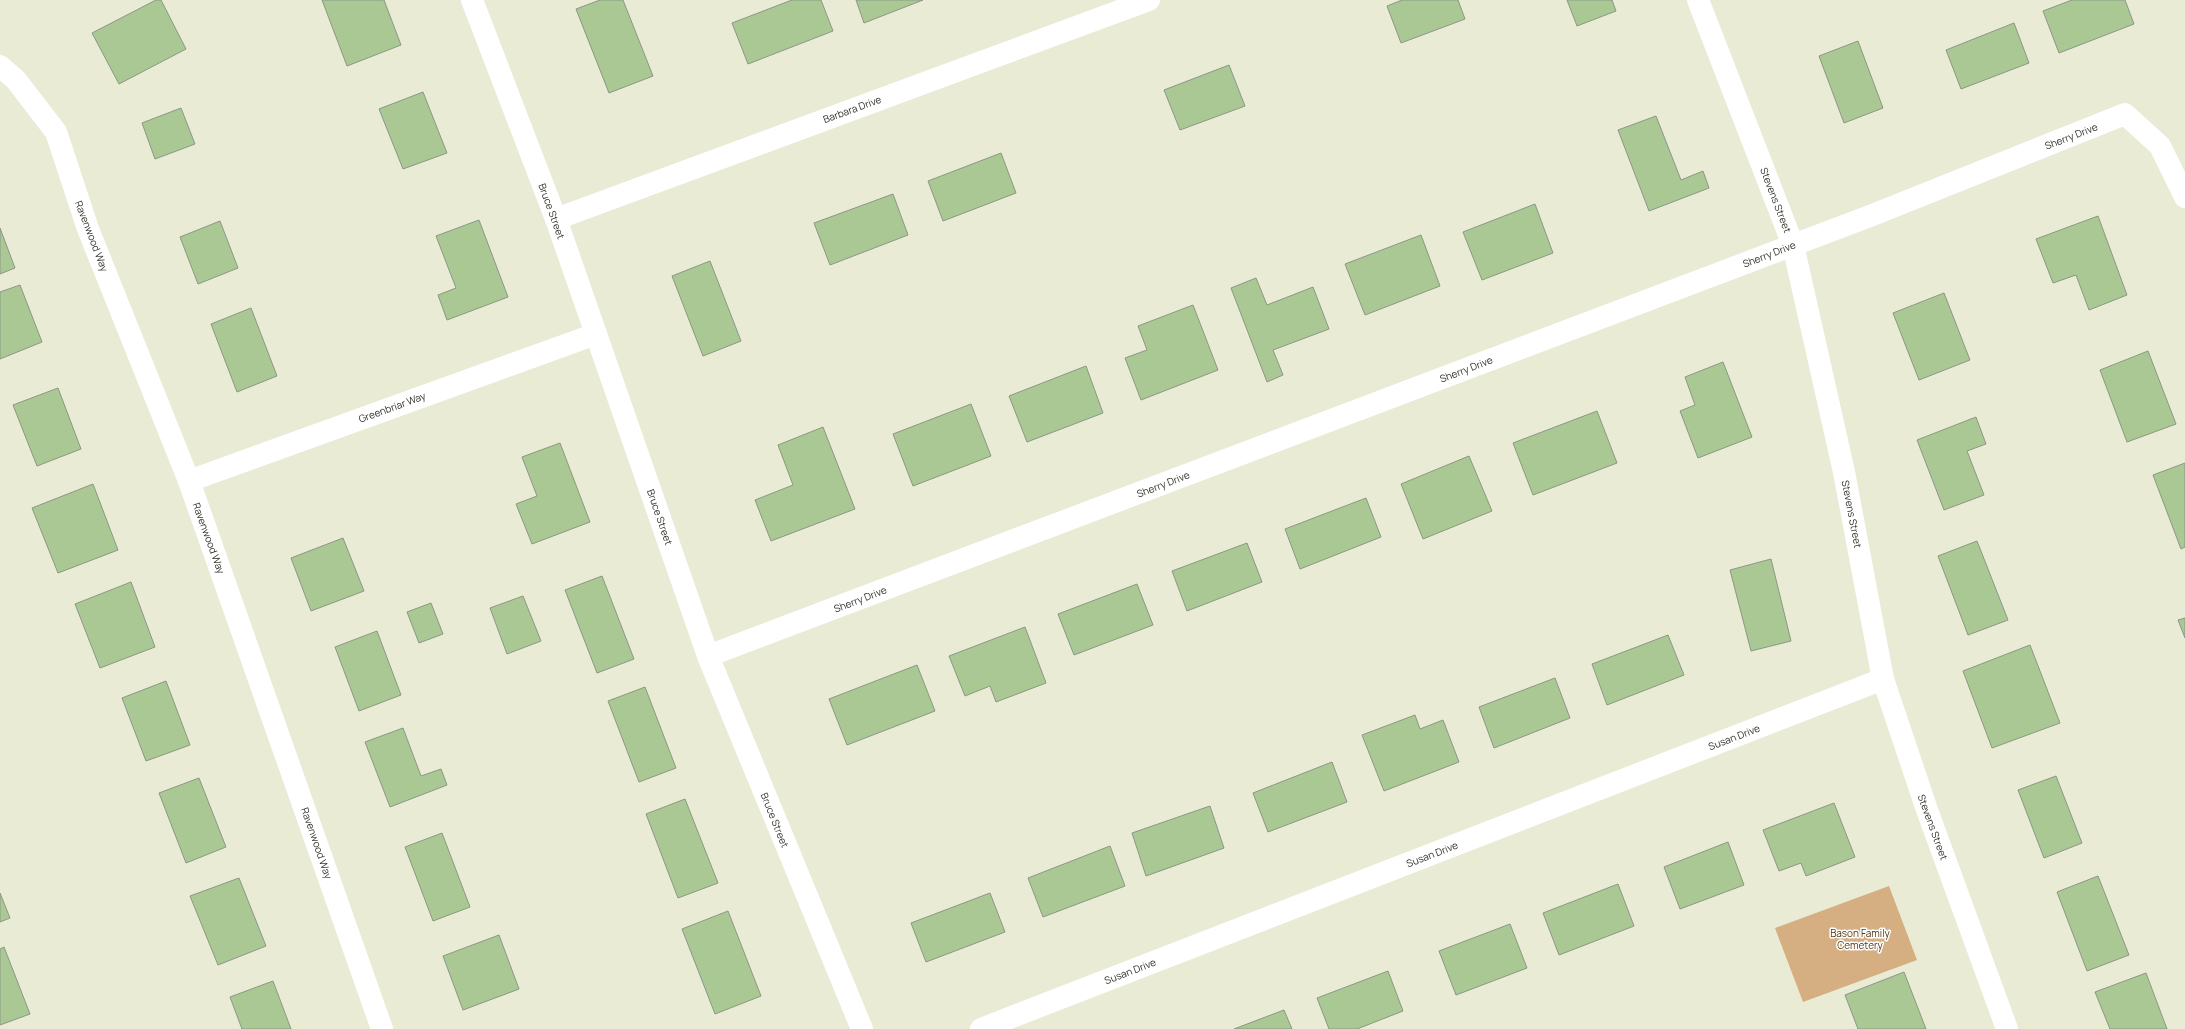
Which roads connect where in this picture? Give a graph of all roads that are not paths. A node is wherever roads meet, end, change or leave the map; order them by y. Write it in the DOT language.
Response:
graph roads {
  1 [pos="472,0"];
  2 [pos="1149,0"];
  3 [pos="1698,0"];
  4 [pos="0,66"];
  5 [pos="2185,197"];
  6 [pos="556,219"];
  7 [pos="1793,245"];
  8 [pos="596,334"];
  9 [pos="189,481"];
  10 [pos="708,656"];
  11 [pos="1883,679"];
  12 [pos="382,1029"];
  13 [pos="862,1029"];
  14 [pos="981,1029"];
  15 [pos="2006,1029"];
  1 -- 6 [label="street, Bruce Street"];
  2 -- 6 [label="street, Barbara Drive"];
  3 -- 7 [label="street, Stevens Street"];
  4 -- 9 [label="street, Ravenwood Way"];
  5 -- 7 [label="street, Sherry Drive"];
  6 -- 8 [label="street, Bruce Street"];
  7 -- 10 [label="street, Sherry Drive"];
  7 -- 11 [label="street, Stevens Street"];
  8 -- 9 [label="street, Greenbriar Way"];
  8 -- 10 [label="street, Bruce Street"];
  9 -- 12 [label="street, Ravenwood Way"];
  10 -- 13 [label="street, Bruce Street"];
  11 -- 14 [label="street, Susan Drive"];
  11 -- 15 [label="street, Stevens Street"];
}
